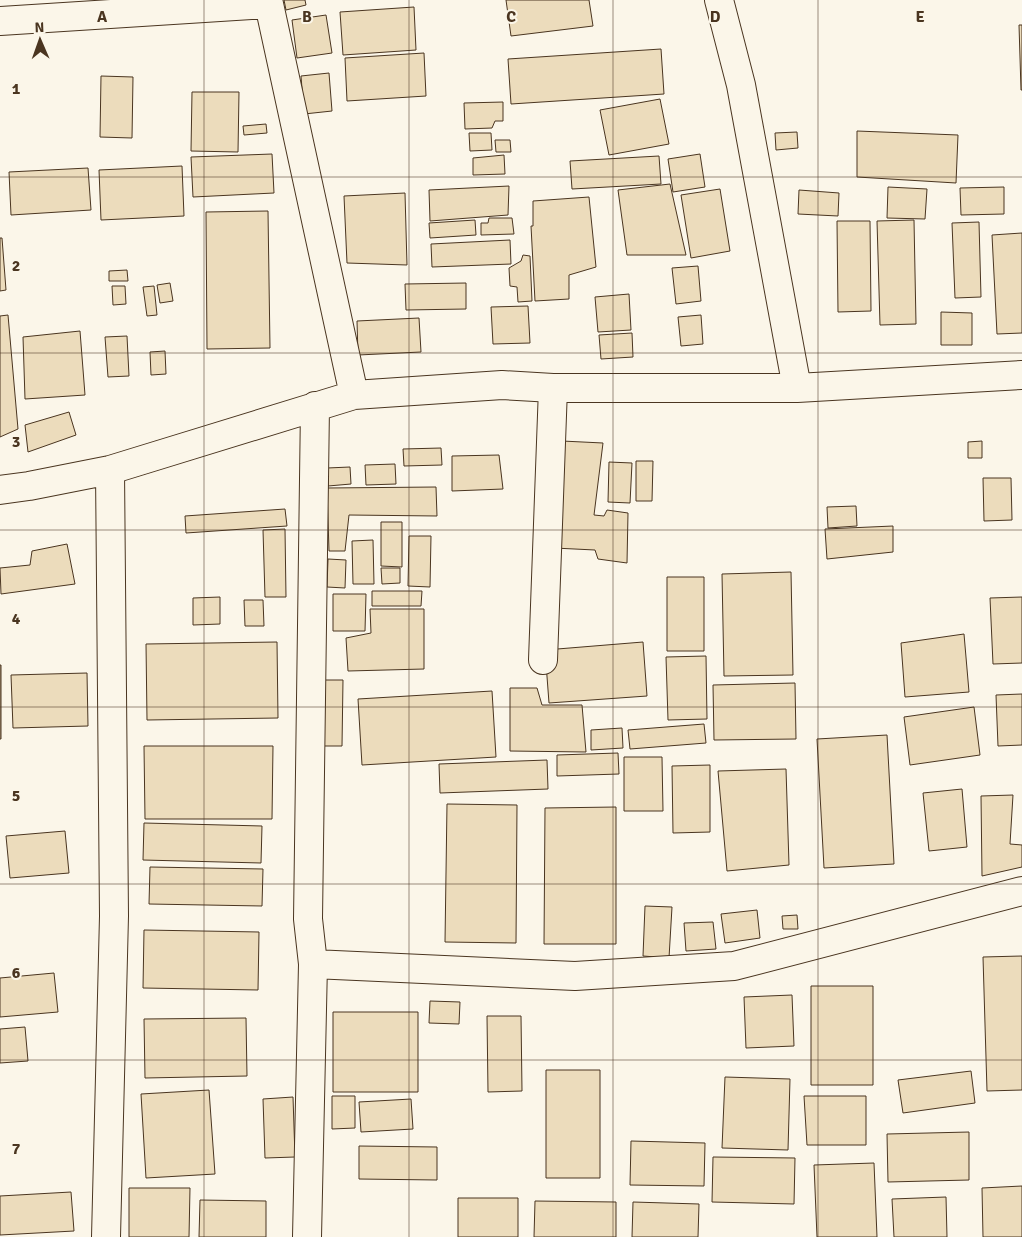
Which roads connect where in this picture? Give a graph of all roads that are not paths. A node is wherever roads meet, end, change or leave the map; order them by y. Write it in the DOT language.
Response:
graph roads {
  1 [pos="719,0"];
  2 [pos="268,2"];
  3 [pos="0,22"];
  4 [pos="1022,376"];
  5 [pos="553,388"];
  6 [pos="797,388"];
  7 [pos="354,395"];
  8 [pos="315,406"];
  9 [pos="110,470"];
  10 [pos="0,490"];
  11 [pos="543,660"];
  12 [pos="1022,891"];
  13 [pos="314,964"];
  14 [pos="106,1237"];
  15 [pos="308,1237"];
  1 -- 6 [label="street"];
  2 -- 3 [label="street"];
  2 -- 7 [label="street"];
  4 -- 6 [label="street"];
  5 -- 6 [label="street"];
  5 -- 7 [label="street"];
  5 -- 11 [label="street"];
  7 -- 8 [label="street"];
  8 -- 9 [label="street"];
  8 -- 13 [label="street"];
  9 -- 10 [label="street"];
  9 -- 14 [label="street"];
  12 -- 13 [label="street"];
  13 -- 15 [label="street"];
}
